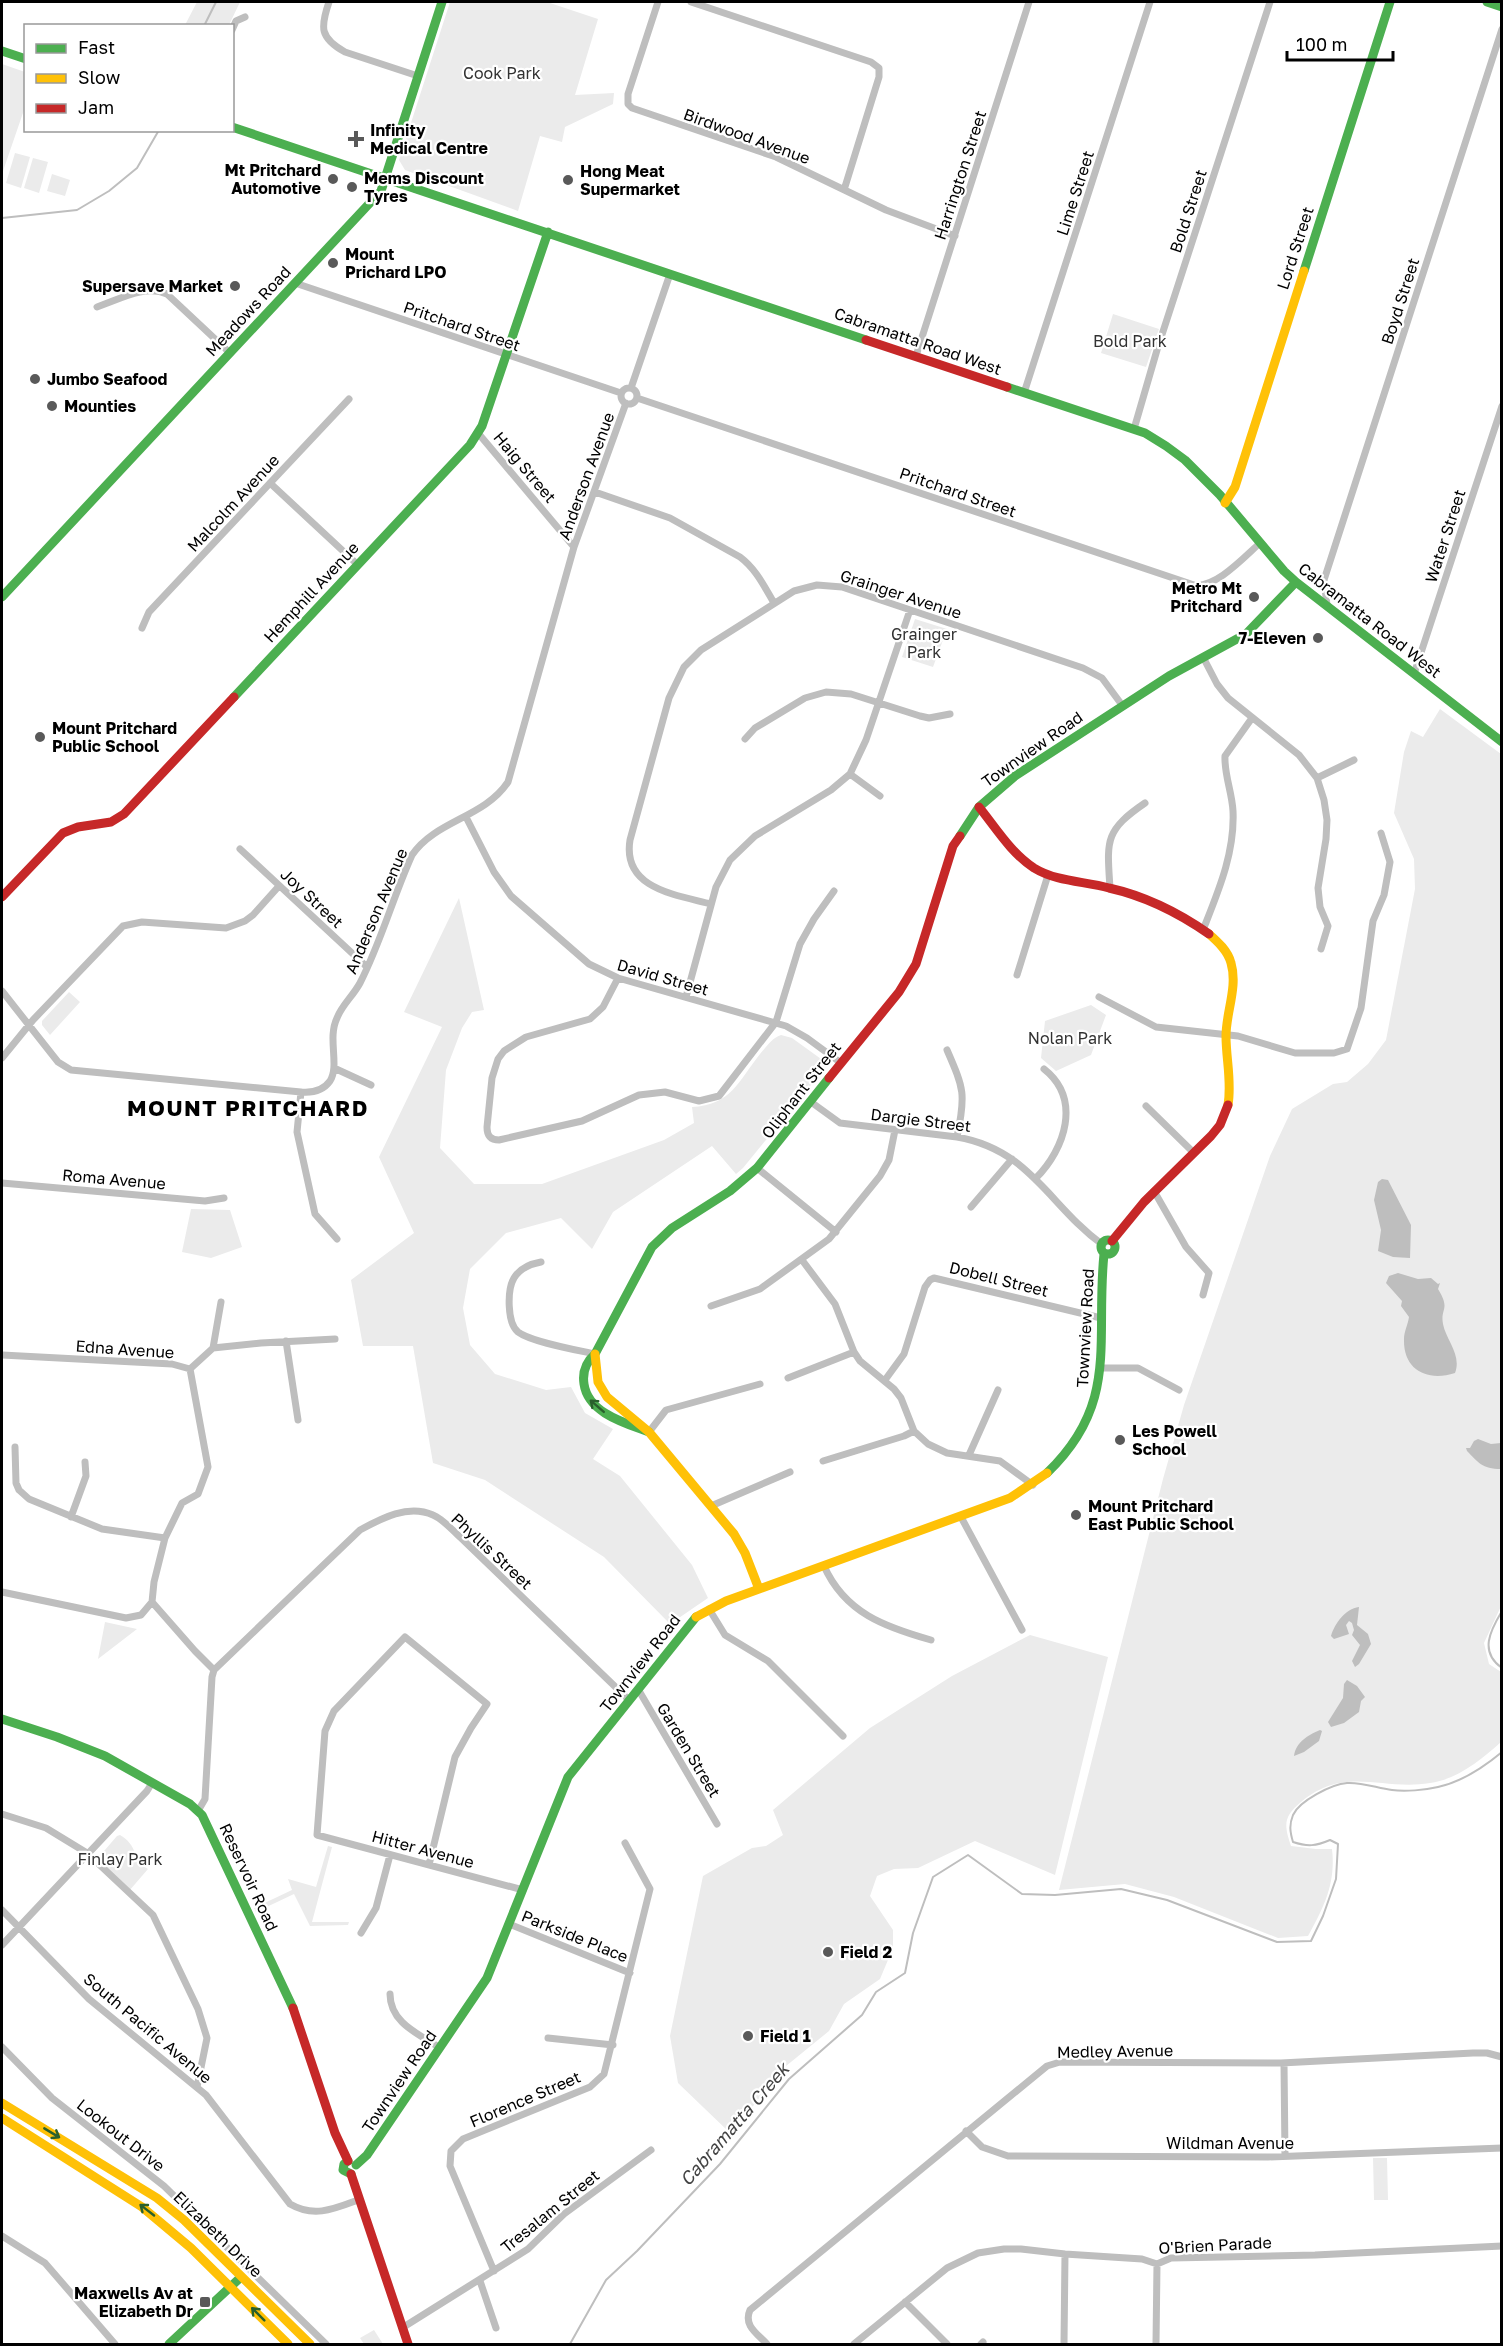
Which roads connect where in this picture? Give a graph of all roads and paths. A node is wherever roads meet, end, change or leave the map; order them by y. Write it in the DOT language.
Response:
graph roads {
  1 [pos="329,2"];
  2 [pos="442,2"];
  3 [pos="658,2"];
  4 [pos="691,2"];
  5 [pos="1029,2"];
  6 [pos="1150,2"];
  7 [pos="1270,2"];
  8 [pos="1390,2"];
  9 [pos="1487,2"];
  10 [pos="1502,7"];
  11 [pos="244,17"];
  12 [pos="234,26"];
  13 [pos="1502,29"];
  14 [pos="2,51"];
  15 [pos="24,58"];
  16 [pos="418,76"];
  17 [pos="234,129"];
  18 [pos="385,178"];
  19 [pos="844,190"];
  20 [pos="548,232"];
  21 [pos="955,236"];
  22 [pos="670,274"];
  23 [pos="295,284"];
  24 [pos="97,307"];
  25 [pos="230,352"];
  26 [pos="506,355"];
  27 [pos="916,356"];
  28 [pos="631,388"];
  29 [pos="621,393"];
  30 [pos="1024,393"];
  31 [pos="637,398"];
  32 [pos="349,399"];
  33 [pos="626,404"];
  34 [pos="1502,406"];
  35 [pos="1134,429"];
  36 [pos="478,433"];
  37 [pos="270,483"];
  38 [pos="595,492"];
  39 [pos="1225,503"];
  40 [pos="1260,543"];
  41 [pos="574,547"];
  42 [pos="357,564"];
  43 [pos="1324,580"];
  44 [pos="1296,582"];
  45 [pos="1306,590"];
  46 [pos="2,597"];
  47 [pos="774,603"];
  48 [pos="1327,607"];
  49 [pos="910,610"];
  50 [pos="142,628"];
  51 [pos="1203,657"];
  52 [pos="1414,674"];
  53 [pos="879,702"];
  54 [pos="1122,705"];
  55 [pos="950,714"];
  56 [pos="1252,718"];
  57 [pos="745,739"];
  58 [pos="1502,742"];
  59 [pos="1354,760"];
  60 [pos="850,774"];
  61 [pos="1317,778"];
  62 [pos="880,796"];
  63 [pos="1145,803"];
  64 [pos="979,807"];
  65 [pos="466,817"];
  66 [pos="1381,833"];
  67 [pos="240,849"];
  68 [pos="1048,875"];
  69 [pos="279,886"];
  70 [pos="1110,888"];
  71 [pos="834,891"];
  72 [pos="2,897"];
  73 [pos="711,904"];
  74 [pos="1203,930"];
  75 [pos="1321,949"];
  76 [pos="367,967"];
  77 [pos="1017,975"];
  78 [pos="618,978"];
  79 [pos="2,991"];
  80 [pos="686,997"];
  81 [pos="1099,997"];
  82 [pos="776,1022"];
  83 [pos="30,1025"];
  84 [pos="1226,1034"];
  85 [pos="946,1050"];
  86 [pos="2,1058"];
  87 [pos="841,1063"];
  88 [pos="334,1068"];
  89 [pos="1044,1069"];
  90 [pos="371,1085"];
  91 [pos="301,1092"];
  92 [pos="811,1102"];
  93 [pos="1146,1106"];
  94 [pos="895,1130"];
  95 [pos="957,1137"];
  96 [pos="1194,1153"];
  97 [pos="1012,1159"];
  98 [pos="757,1168"];
  99 [pos="1036,1179"];
  100 [pos="2,1183"];
  101 [pos="1154,1191"];
  102 [pos="224,1198"];
  103 [pos="971,1207"];
  104 [pos="836,1232"];
  105 [pos="337,1239"];
  106 [pos="1106,1247"];
  107 [pos="802,1260"];
  108 [pos="541,1262"];
  109 [pos="1203,1295"];
  110 [pos="220,1302"];
  111 [pos="711,1306"];
  112 [pos="1101,1318"];
  113 [pos="335,1339"];
  114 [pos="286,1341"];
  115 [pos="213,1348"];
  116 [pos="854,1352"];
  117 [pos="595,1354"];
  118 [pos="2,1355"];
  119 [pos="1101,1368"];
  120 [pos="190,1369"];
  121 [pos="788,1378"];
  122 [pos="885,1380"];
  123 [pos="760,1384"];
  124 [pos="998,1390"];
  125 [pos="1179,1390"];
  126 [pos="298,1419"];
  127 [pos="649,1431"];
  128 [pos="914,1431"];
  129 [pos="15,1447"];
  130 [pos="969,1455"];
  131 [pos="823,1461"];
  132 [pos="85,1462"];
  133 [pos="789,1472"];
  134 [pos="1034,1485"];
  135 [pos="711,1506"];
  136 [pos="71,1517"];
  137 [pos="961,1517"];
  138 [pos="165,1538"];
  139 [pos="824,1566"];
  140 [pos="759,1589"];
  141 [pos="2,1592"];
  142 [pos="152,1602"];
  143 [pos="709,1609"];
  144 [pos="1022,1630"];
  145 [pos="931,1640"];
  146 [pos="214,1670"];
  147 [pos="638,1689"];
  148 [pos="629,1700"];
  149 [pos="2,1719"];
  150 [pos="843,1736"];
  151 [pos="152,1783"];
  152 [pos="198,1811"];
  153 [pos="2,1814"];
  154 [pos="717,1824"];
  155 [pos="625,1843"];
  156 [pos="87,1853"];
  157 [pos="390,1855"];
  158 [pos="429,1865"];
  159 [pos="523,1890"];
  160 [pos="2,1910"];
  161 [pos="509,1924"];
  162 [pos="19,1927"];
  163 [pos="361,1933"];
  164 [pos="2,1945"];
  165 [pos="630,1973"];
  166 [pos="390,1994"];
  167 [pos="548,2038"];
  168 [pos="613,2045"];
  169 [pos="2,2047"];
  170 [pos="440,2048"];
  171 [pos="1502,2057"];
  172 [pos="1284,2063"];
  173 [pos="197,2087"];
  174 [pos="2,2103"];
  175 [pos="2,2118"];
  176 [pos="966,2131"];
  177 [pos="1502,2148"];
  178 [pos="651,2150"];
  179 [pos="1285,2156"];
  180 [pos="352,2163"];
  181 [pos="358,2200"];
  182 [pos="2,2236"];
  183 [pos="1502,2246"];
  184 [pos="1065,2254"];
  185 [pos="1157,2264"];
  186 [pos="494,2271"];
  187 [pos="241,2277"];
  188 [pos="480,2281"];
  189 [pos="230,2287"];
  190 [pos="905,2302"];
  191 [pos="402,2328"];
  192 [pos="496,2328"];
  193 [pos="115,2344"];
  194 [pos="169,2344"];
  195 [pos="288,2344"];
  196 [pos="310,2344"];
  197 [pos="326,2344"];
  198 [pos="408,2344"];
  199 [pos="768,2344"];
  200 [pos="854,2344"];
  201 [pos="946,2344"];
  202 [pos="1064,2344"];
  203 [pos="1156,2344"];
  1 -- 16 [label="street"];
  2 -- 16 [label="street, Meadows Road"];
  3 -- 19 [label="street, Birdwood Avenue"];
  4 -- 19 [label="street"];
  5 -- 21 [label="street, Harrington Street"];
  6 -- 30 [label="street, Lime Street"];
  7 -- 35 [label="street, Bold Street"];
  8 -- 39 [label="street, Lord Street"];
  9 -- 10 [label="street"];
  11 -- 12 [label="street"];
  13 -- 43 [label="street, Boyd Street"];
  14 -- 15 [label="street"];
  16 -- 18 [label="street, Meadows Road"];
  17 -- 18 [label="street, Cabramatta Road West"];
  18 -- 20 [label="street, Cabramatta Road West"];
  18 -- 23 [label="street, Meadows Road"];
  19 -- 21 [label="street, Birdwood Avenue"];
  20 -- 22 [label="street, Cabramatta Road West"];
  20 -- 26 [label="street, Hemphill Avenue"];
  21 -- 27 [label="street, Harrington Street"];
  22 -- 27 [label="street, Cabramatta Road West"];
  22 -- 28 [label="street"];
  23 -- 25 [label="street, Meadows Road"];
  23 -- 26 [label="street, Pritchard Street"];
  24 -- 25 [label="street"];
  25 -- 46 [label="street, Meadows Road"];
  26 -- 29 [label="street, Pritchard Street"];
  26 -- 36 [label="street, Hemphill Avenue"];
  27 -- 30 [label="street, Cabramatta Road West"];
  28 -- 29 [label="street"];
  28 -- 31 [label="street"];
  29 -- 33 [label="street"];
  30 -- 35 [label="street, Cabramatta Road West"];
  31 -- 33 [label="street"];
  31 -- 40 [label="street, Pritchard Street"];
  32 -- 37 [label="street, Malcolm Avenue"];
  33 -- 38 [label="street, Anderson Avenue"];
  34 -- 52 [label="street, Water Street"];
  35 -- 39 [label="street, Cabramatta Road West"];
  36 -- 41 [label="street, Haig Street"];
  36 -- 42 [label="street, Hemphill Avenue"];
  37 -- 42 [label="street"];
  37 -- 50 [label="street, Malcolm Avenue"];
  38 -- 41 [label="street, Anderson Avenue"];
  38 -- 47 [label="street"];
  39 -- 40 [label="street, Cabramatta Road West"];
  40 -- 44 [label="street, Cabramatta Road West"];
  41 -- 65 [label="street, Anderson Avenue"];
  42 -- 72 [label="street, Hemphill Avenue"];
  43 -- 45 [label="street"];
  43 -- 48 [label="street, Boyd Street"];
  44 -- 45 [label="street, Cabramatta Road West"];
  44 -- 51 [label="street, Townview Road"];
  45 -- 48 [label="street, Cabramatta Road West"];
  47 -- 49 [label="street, Grainger Avenue"];
  47 -- 73 [label="street, Grainger Avenue"];
  48 -- 52 [label="street, Cabramatta Road West"];
  49 -- 53 [label="street"];
  49 -- 54 [label="street, Grainger Avenue"];
  51 -- 54 [label="street, Townview Road"];
  51 -- 56 [label="street"];
  52 -- 58 [label="street, Cabramatta Road West"];
  53 -- 55 [label="street"];
  53 -- 57 [label="street"];
  53 -- 60 [label="street"];
  54 -- 64 [label="street, Townview Road"];
  56 -- 61 [label="street"];
  56 -- 74 [label="street"];
  59 -- 61 [label="street"];
  60 -- 62 [label="street"];
  60 -- 73 [label="street"];
  61 -- 75 [label="street"];
  63 -- 70 [label="street"];
  64 -- 68 [label="street, Townview Road"];
  64 -- 87 [label="street, Oliphant Street"];
  65 -- 76 [label="street, Anderson Avenue"];
  65 -- 78 [label="street, David Street"];
  66 -- 84 [label="street"];
  67 -- 69 [label="street, Joy Street"];
  68 -- 70 [label="street, Townview Road"];
  68 -- 77 [label="street"];
  69 -- 76 [label="street, Joy Street"];
  69 -- 83 [label="street"];
  70 -- 74 [label="street, Townview Road"];
  71 -- 82 [label="street"];
  73 -- 80 [label="street"];
  74 -- 84 [label="street, Townview Road"];
  76 -- 88 [label="street, Anderson Avenue"];
  78 -- 80 [label="street, David Street"];
  78 -- 82 [label="street"];
  79 -- 83 [label="street"];
  80 -- 82 [label="street, David Street"];
  81 -- 84 [label="street"];
  82 -- 87 [label="street, David Street"];
  83 -- 86 [label="street"];
  83 -- 91 [label="street"];
  84 -- 96 [label="street, Townview Road"];
  85 -- 95 [label="street"];
  87 -- 92 [label="street, Oliphant Street"];
  88 -- 90 [label="street"];
  88 -- 91 [label="street"];
  89 -- 99 [label="street"];
  91 -- 105 [label="street"];
  92 -- 94 [label="street, Dargie Street"];
  92 -- 98 [label="street, Oliphant Street"];
  93 -- 96 [label="street"];
  94 -- 95 [label="street, Dargie Street"];
  94 -- 104 [label="street"];
  95 -- 97 [label="street, Dargie Street"];
  96 -- 101 [label="street, Townview Road"];
  97 -- 99 [label="street, Dargie Street"];
  97 -- 103 [label="street"];
  98 -- 104 [label="street"];
  98 -- 117 [label="street, Oliphant Street"];
  99 -- 106 [label="street, Dargie Street"];
  100 -- 102 [label="street, Roma Avenue"];
  101 -- 106 [label="street, Townview Road"];
  101 -- 109 [label="street"];
  104 -- 107 [label="street"];
  106 -- 112 [label="street, Townview Road"];
  107 -- 111 [label="street"];
  107 -- 116 [label="street"];
  108 -- 117 [label="street"];
  110 -- 115 [label="street"];
  112 -- 119 [label="street, Townview Road"];
  112 -- 122 [label="street, Dobell Street"];
  113 -- 114 [label="street"];
  114 -- 115 [label="street"];
  114 -- 126 [label="street"];
  115 -- 120 [label="street"];
  116 -- 121 [label="street"];
  116 -- 122 [label="street"];
  117 -- 127 [label="street, Oliphant Street"];
  127 -- 117 [label="street, Oliphant Street, one-way"];
  118 -- 120 [label="street, Edna Avenue"];
  119 -- 125 [label="street"];
  119 -- 134 [label="street, Townview Road"];
  120 -- 138 [label="street, Edna Avenue"];
  122 -- 128 [label="street"];
  123 -- 127 [label="street"];
  124 -- 130 [label="street"];
  127 -- 135 [label="street, Oliphant Street"];
  128 -- 130 [label="street"];
  128 -- 131 [label="street"];
  129 -- 136 [label="street"];
  130 -- 134 [label="street"];
  132 -- 136 [label="street"];
  133 -- 135 [label="street"];
  134 -- 137 [label="street, Townview Road"];
  135 -- 140 [label="street, Oliphant Street"];
  136 -- 138 [label="street"];
  137 -- 139 [label="street, Townview Road"];
  137 -- 144 [label="street"];
  138 -- 142 [label="street, Edna Avenue"];
  139 -- 140 [label="street, Townview Road"];
  139 -- 145 [label="street"];
  140 -- 143 [label="street, Townview Road"];
  141 -- 142 [label="street"];
  142 -- 146 [label="street"];
  143 -- 147 [label="street, Townview Road"];
  143 -- 150 [label="street"];
  146 -- 148 [label="street, Phyllis Street"];
  146 -- 152 [label="street"];
  147 -- 148 [label="street, Townview Road"];
  147 -- 154 [label="street, Garden Street"];
  148 -- 159 [label="street, Townview Road"];
  149 -- 151 [label="street, Reservoir Road"];
  151 -- 152 [label="street, Reservoir Road"];
  151 -- 156 [label="street"];
  152 -- 180 [label="street, Reservoir Road"];
  153 -- 156 [label="street"];
  155 -- 165 [label="street, Florence Street"];
  156 -- 162 [label="street"];
  156 -- 173 [label="street"];
  157 -- 158 [label="street, Hitter Avenue"];
  157 -- 158 [label="street, Hitter Avenue"];
  157 -- 163 [label="street"];
  158 -- 159 [label="street, Hitter Avenue"];
  159 -- 161 [label="street, Townview Road"];
  160 -- 162 [label="street, South Pacific Avenue"];
  161 -- 165 [label="street, Parkside Place"];
  161 -- 170 [label="street, Townview Road"];
  162 -- 164 [label="street"];
  162 -- 173 [label="street, South Pacific Avenue"];
  165 -- 168 [label="street, Florence Street"];
  166 -- 170 [label="street"];
  167 -- 168 [label="street"];
  168 -- 186 [label="street, Florence Street"];
  169 -- 197 [label="street, Lookout Drive"];
  170 -- 180 [label="street, Townview Road"];
  171 -- 172 [label="street, Medley Avenue"];
  172 -- 176 [label="street, Medley Avenue"];
  172 -- 179 [label="street"];
  173 -- 181 [label="street, South Pacific Avenue"];
  174 -- 187 [label="street, Elizabeth Drive, one-way"];
  189 -- 175 [label="street, Elizabeth Drive, one-way"];
  176 -- 179 [label="street, Wildman Avenue"];
  176 -- 199 [label="street, Medley Avenue"];
  177 -- 179 [label="street, Wildman Avenue"];
  178 -- 186 [label="street, Tresalam Street"];
  180 -- 181 [label="street, Reservoir Road"];
  181 -- 191 [label="street"];
  182 -- 193 [label="street"];
  183 -- 185 [label="street, O'Brien Parade"];
  184 -- 185 [label="street, O'Brien Parade"];
  184 -- 190 [label="street, O'Brien Parade"];
  184 -- 202 [label="street"];
  185 -- 203 [label="street"];
  186 -- 188 [label="street, Tresalam Street"];
  187 -- 189 [label="street"];
  187 -- 196 [label="street, Elizabeth Drive"];
  188 -- 191 [label="street, Tresalam Street"];
  188 -- 192 [label="street"];
  189 -- 194 [label="street"];
  195 -- 189 [label="street, Elizabeth Drive, one-way"];
  190 -- 200 [label="street, O'Brien Parade"];
  190 -- 201 [label="street"];
  191 -- 198 [label="street"];
}
